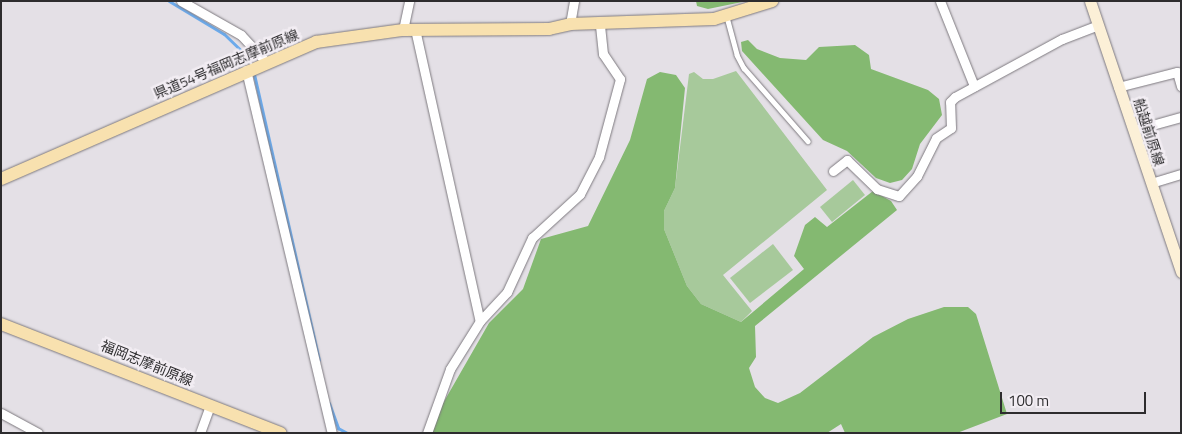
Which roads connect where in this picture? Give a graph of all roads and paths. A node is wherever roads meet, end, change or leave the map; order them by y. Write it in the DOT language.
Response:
graph roads {
  1 [pos="181,1"];
  2 [pos="409,1"];
  3 [pos="574,1"];
  4 [pos="772,1"];
  5 [pos="940,1"];
  6 [pos="1090,1"];
  7 [pos="727,17"];
  8 [pos="570,24"];
  9 [pos="600,25"];
  10 [pos="1098,25"];
  11 [pos="409,30"];
  12 [pos="265,61"];
  13 [pos="246,70"];
  14 [pos="974,86"];
  15 [pos="1181,86"];
  16 [pos="1118,87"];
  17 [pos="1181,117"];
  18 [pos="1134,130"];
  19 [pos="808,142"];
  20 [pos="833,171"];
  21 [pos="1181,174"];
  22 [pos="1,179"];
  23 [pos="1151,184"];
  24 [pos="1177,250"];
  25 [pos="1181,272"];
  26 [pos="480,321"];
  27 [pos="1,324"];
  28 [pos="210,405"];
  29 [pos="1,413"];
  30 [pos="38,433"];
  31 [pos="200,433"];
  32 [pos="281,433"];
  33 [pos="332,433"];
  34 [pos="428,433"];
  1 -- 12 [label="street"];
  2 -- 11 [label="street"];
  3 -- 8 [label="street"];
  4 -- 7 [label="main road, 県道54号福岡志摩前原線"];
  5 -- 14 [label="street"];
  6 -- 10 [label="main road, 船越前原線"];
  7 -- 9 [label="main road, 県道54号福岡志摩前原線"];
  7 -- 19 [label="lane"];
  8 -- 9 [label="main road, 県道54号福岡志摩前原線"];
  8 -- 11 [label="main road, 県道54号福岡志摩前原線"];
  9 -- 26 [label="street"];
  10 -- 14 [label="street"];
  10 -- 16 [label="main road, 船越前原線"];
  11 -- 12 [label="main road, 県道54号福岡志摩前原線"];
  11 -- 26 [label="street"];
  12 -- 13 [label="main road, 県道54号福岡志摩前原線"];
  13 -- 22 [label="main road, 県道54号福岡志摩前原線"];
  13 -- 33 [label="street"];
  14 -- 20 [label="street"];
  15 -- 16 [label="street"];
  16 -- 18 [label="main road, 船越前原線"];
  17 -- 18 [label="street"];
  18 -- 23 [label="main road, 船越前原線"];
  21 -- 23 [label="street"];
  23 -- 24 [label="main road, 船越前原線"];
  24 -- 25 [label="main road, 船越前原線"];
  26 -- 34 [label="street"];
  27 -- 28 [label="main road, 福岡志摩前原線"];
  28 -- 31 [label="street"];
  28 -- 32 [label="main road, 福岡志摩前原線"];
  29 -- 30 [label="street"];
}
